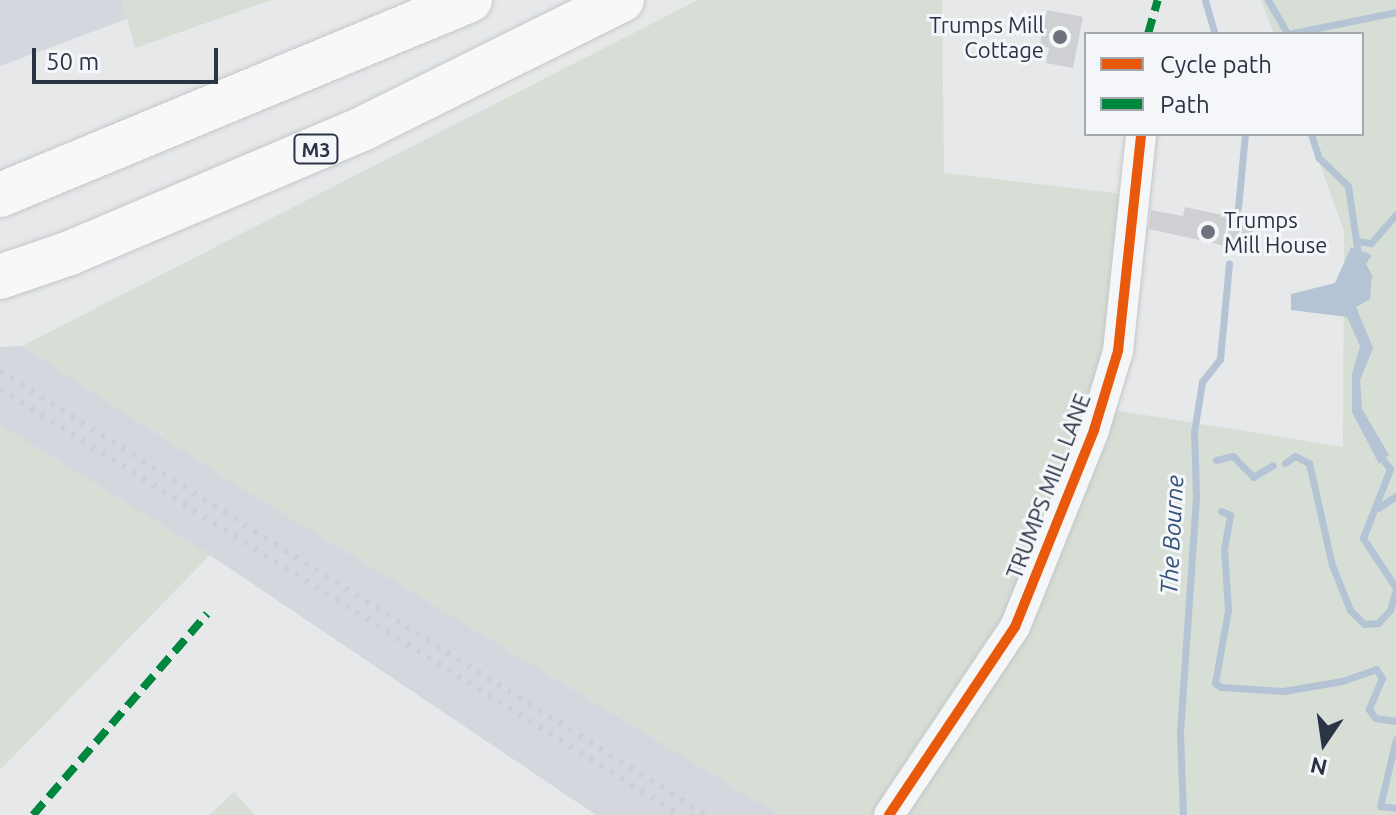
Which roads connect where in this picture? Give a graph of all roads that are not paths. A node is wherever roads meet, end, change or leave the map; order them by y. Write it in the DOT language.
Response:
graph roads {
  1 [pos="470,0"];
  2 [pos="622,0"];
  3 [pos="1141,136"];
  4 [pos="0,195"];
  5 [pos="0,277"];
  6 [pos="889,815"];
  1 -- 4 [label="highway"];
  2 -- 5 [label="highway, M3"];
  3 -- 6 [label="street, TRUMPS MILL LANE"];
}
